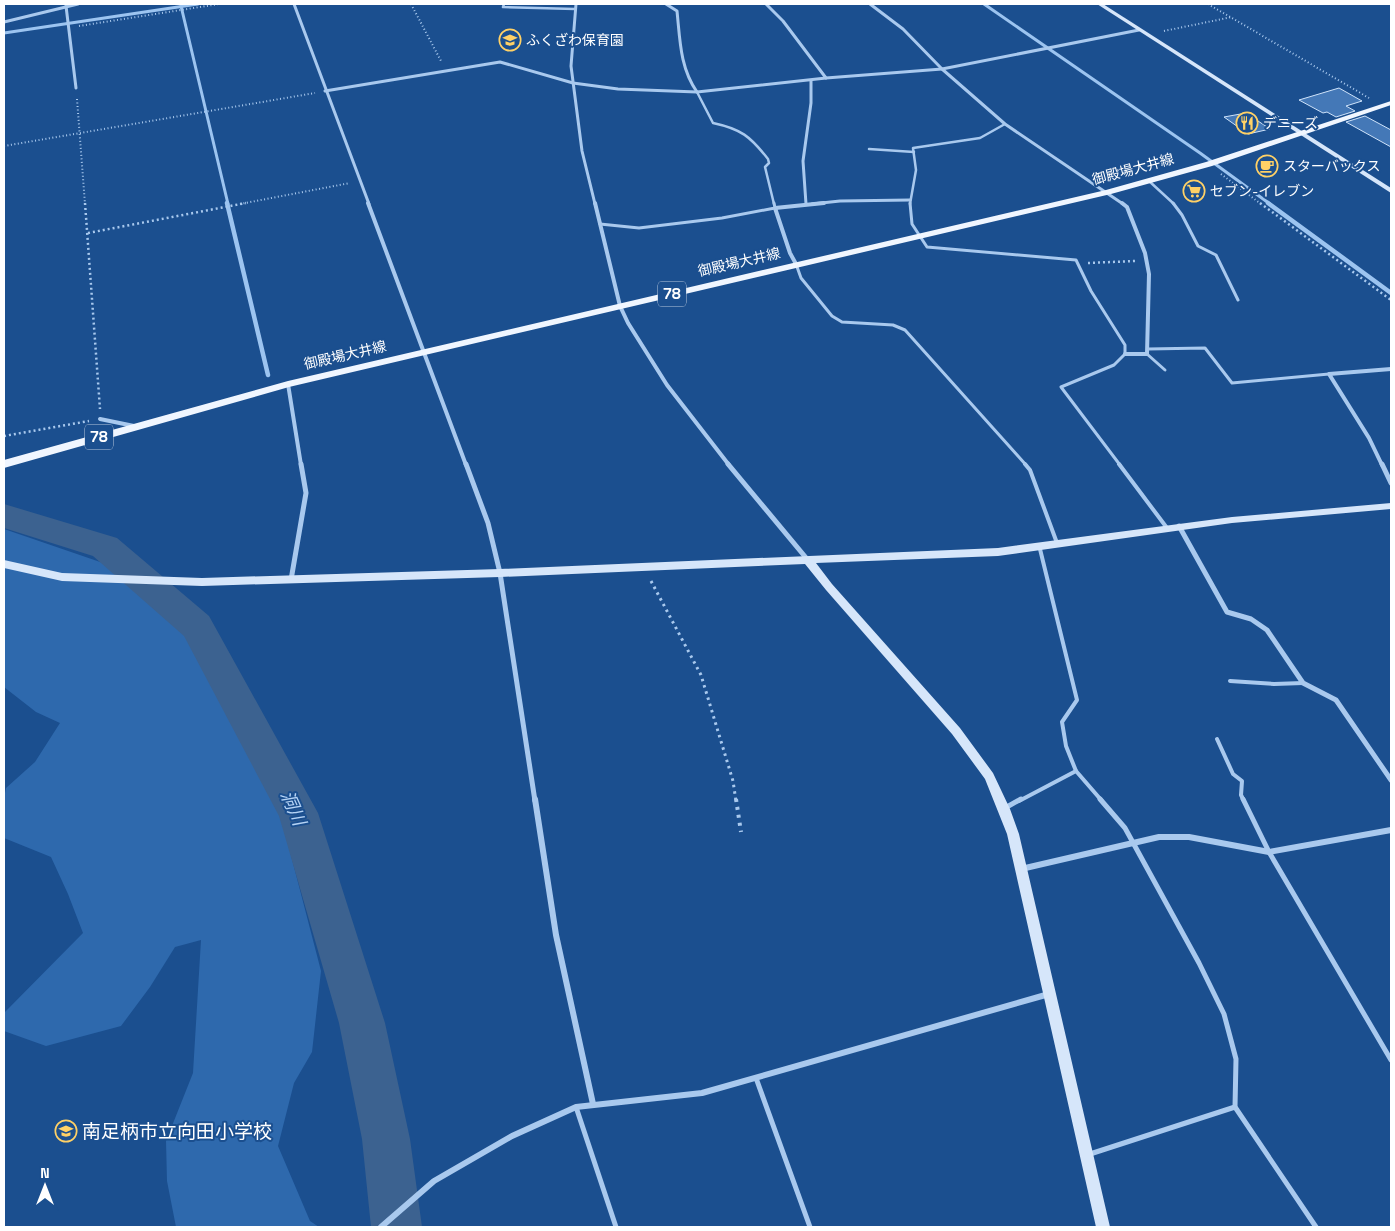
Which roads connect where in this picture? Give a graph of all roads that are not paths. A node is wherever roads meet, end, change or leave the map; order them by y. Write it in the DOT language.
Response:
graph roads {
  1 [pos="78,4"];
  2 [pos="294,4"];
  3 [pos="504,4"];
  4 [pos="576,4"];
  5 [pos="666,4"];
  6 [pos="766,4"];
  7 [pos="870,4"];
  8 [pos="1100,4"];
  9 [pos="66,6"];
  10 [pos="575,9"];
  11 [pos="4,22"];
  12 [pos="1139,30"];
  13 [pos="942,69"];
  14 [pos="826,78"];
  15 [pos="811,81"];
  16 [pos="573,83"];
  17 [pos="76,88"];
  18 [pos="325,92"];
  19 [pos="697,92"];
  20 [pos="1391,103"];
  21 [pos="1006,124"];
  22 [pos="1300,133"];
  23 [pos="869,149"];
  24 [pos="914,152"];
  25 [pos="1149,181"];
  26 [pos="1391,191"];
  27 [pos="1108,192"];
  28 [pos="910,200"];
  29 [pos="806,204"];
  30 [pos="775,208"];
  31 [pos="600,224"];
  32 [pos="918,236"];
  33 [pos="796,264"];
  34 [pos="1238,300"];
  35 [pos="620,306"];
  36 [pos="425,352"];
  37 [pos="1147,352"];
  38 [pos="1125,354"];
  39 [pos="1391,368"];
  40 [pos="1165,370"];
  41 [pos="1329,374"];
  42 [pos="288,384"];
  43 [pos="100,419"];
  44 [pos="135,427"];
  45 [pos="4,464"];
  46 [pos="1391,484"];
  47 [pos="1391,506"];
  48 [pos="1179,526"];
  49 [pos="1167,528"];
  50 [pos="1057,543"];
  51 [pos="1039,545"];
  52 [pos="807,559"];
  53 [pos="4,564"];
  54 [pos="500,573"];
  55 [pos="291,580"];
  56 [pos="1230,681"];
  57 [pos="1303,683"];
  58 [pos="1217,739"];
  59 [pos="1076,771"];
  60 [pos="1391,780"];
  61 [pos="1004,809"];
  62 [pos="1391,830"];
  63 [pos="1134,842"];
  64 [pos="1269,852"];
  65 [pos="1020,869"];
  66 [pos="1049,994"];
  67 [pos="1391,1060"];
  68 [pos="756,1078"];
  69 [pos="593,1104"];
  70 [pos="576,1107"];
  71 [pos="1235,1107"];
  72 [pos="1087,1155"];
  73 [pos="381,1227"];
  74 [pos="616,1227"];
  75 [pos="810,1227"];
  76 [pos="1103,1227"];
  77 [pos="1316,1227"];
  1 -- 9 [label="street"];
  2 -- 18 [label="street"];
  3 -- 10 [label="lane"];
  4 -- 10 [label="street"];
  5 -- 19 [label="street"];
  6 -- 14 [label="street"];
  7 -- 13 [label="street"];
  8 -- 12 [label="street"];
  9 -- 11 [label="street"];
  9 -- 17 [label="street"];
  10 -- 16 [label="street"];
  12 -- 13 [label="street"];
  12 -- 22 [label="street"];
  13 -- 14 [label="street"];
  13 -- 21 [label="street"];
  14 -- 15 [label="street"];
  15 -- 19 [label="street"];
  15 -- 29 [label="street"];
  16 -- 18 [label="street"];
  16 -- 19 [label="street"];
  16 -- 31 [label="street"];
  18 -- 36 [label="street"];
  19 -- 30 [label="lane"];
  20 -- 22 [label="main road, 御殿場大井線 / 78"];
  21 -- 24 [label="lane"];
  21 -- 27 [label="street"];
  22 -- 25 [label="main road, 御殿場大井線 / 78"];
  22 -- 26 [label="street"];
  23 -- 24 [label="lane"];
  24 -- 28 [label="lane"];
  25 -- 27 [label="main road, 御殿場大井線 / 78"];
  25 -- 34 [label="lane"];
  27 -- 32 [label="main road, 御殿場大井線 / 78"];
  27 -- 37 [label="street"];
  28 -- 29 [label="street"];
  28 -- 32 [label="lane"];
  29 -- 30 [label="street"];
  30 -- 31 [label="lane"];
  30 -- 33 [label="street"];
  31 -- 35 [label="street"];
  32 -- 33 [label="main road, 御殿場大井線 / 78"];
  32 -- 38 [label="lane"];
  33 -- 35 [label="main road, 御殿場大井線 / 78"];
  33 -- 50 [label="lane"];
  35 -- 36 [label="main road, 御殿場大井線 / 78"];
  35 -- 52 [label="street"];
  36 -- 42 [label="main road, 御殿場大井線 / 78"];
  36 -- 54 [label="street"];
  37 -- 38 [label="street"];
  37 -- 40 [label="lane"];
  37 -- 41 [label="lane"];
  38 -- 49 [label="lane"];
  39 -- 41 [label="street"];
  41 -- 46 [label="street"];
  42 -- 44 [label="main road, 御殿場大井線 / 78"];
  42 -- 55 [label="street"];
  43 -- 44 [label="street"];
  44 -- 45 [label="main road, 御殿場大井線 / 78"];
  47 -- 48 [label="street"];
  48 -- 49 [label="street"];
  48 -- 57 [label="street"];
  49 -- 50 [label="street"];
  50 -- 51 [label="street"];
  51 -- 52 [label="street"];
  51 -- 59 [label="lane"];
  52 -- 54 [label="street"];
  52 -- 61 [label="street"];
  53 -- 55 [label="street"];
  54 -- 55 [label="street"];
  54 -- 69 [label="street"];
  56 -- 57 [label="lane"];
  57 -- 60 [label="street"];
  58 -- 64 [label="lane"];
  59 -- 61 [label="lane"];
  59 -- 63 [label="lane"];
  61 -- 65 [label="street"];
  62 -- 64 [label="street"];
  63 -- 64 [label="street"];
  63 -- 65 [label="street"];
  63 -- 71 [label="lane"];
  64 -- 67 [label="lane"];
  65 -- 66 [label="street"];
  66 -- 68 [label="street"];
  66 -- 72 [label="street"];
  68 -- 69 [label="street"];
  68 -- 75 [label="lane"];
  69 -- 70 [label="street"];
  70 -- 73 [label="street"];
  70 -- 74 [label="lane"];
  71 -- 72 [label="lane"];
  71 -- 77 [label="lane"];
  72 -- 76 [label="street"];
}
